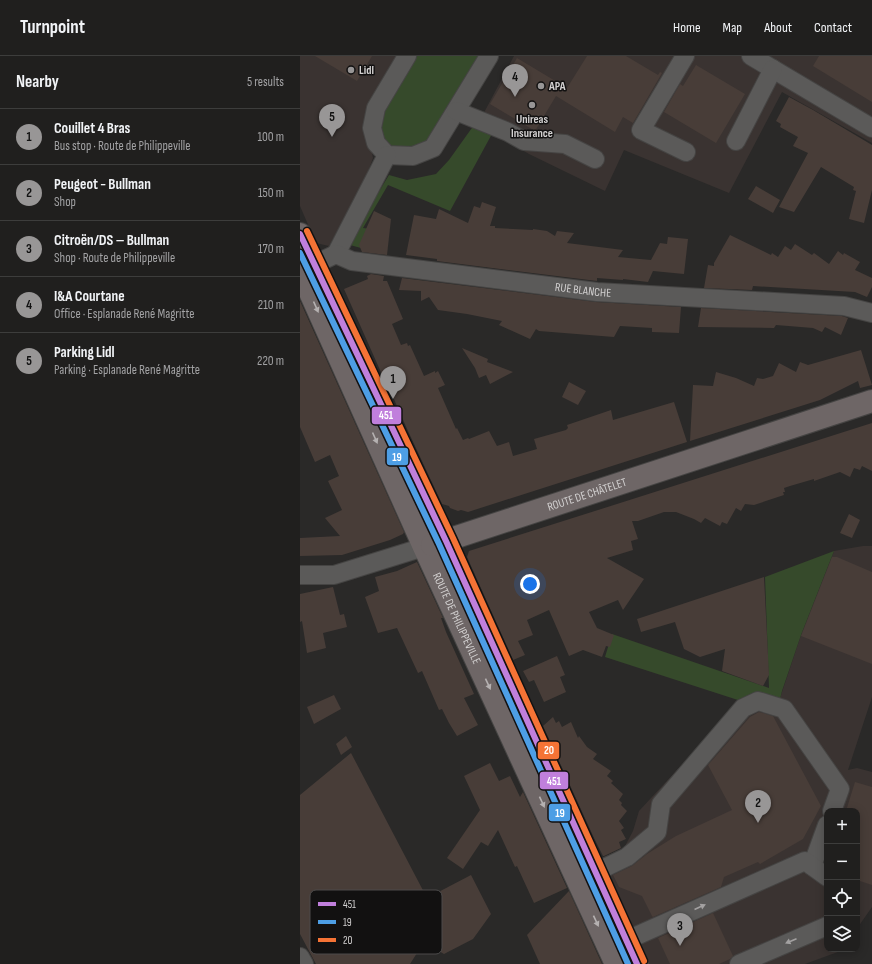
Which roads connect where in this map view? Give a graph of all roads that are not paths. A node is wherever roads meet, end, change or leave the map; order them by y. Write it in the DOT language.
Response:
graph roads {
  1 [pos="407,56"];
  2 [pos="489,56"];
  3 [pos="685,56"];
  4 [pos="751,56"];
  5 [pos="773,69"];
  6 [pos="456,111"];
  7 [pos="872,128"];
  8 [pos="736,141"];
  9 [pos="686,152"];
  10 [pos="387,155"];
  11 [pos="595,159"];
  12 [pos="300,234"];
  13 [pos="336,254"];
  14 [pos="305,269"];
  15 [pos="872,313"];
  16 [pos="872,401"];
  17 [pos="446,541"];
  18 [pos="424,547"];
  19 [pos="300,575"];
  20 [pos="833,808"];
  21 [pos="824,833"];
  22 [pos="812,866"];
  23 [pos="596,872"];
  24 [pos="824,875"];
  25 [pos="824,927"];
  26 [pos="626,940"];
  27 [pos="300,957"];
  28 [pos="304,964"];
  29 [pos="616,964"];
  30 [pos="637,964"];
  31 [pos="739,964"];
  1 -- 10 [label="street"];
  2 -- 6 [label="street"];
  3 -- 9 [label="street"];
  4 -- 5 [label="street"];
  5 -- 7 [label="street"];
  5 -- 8 [label="street"];
  6 -- 10 [label="street"];
  6 -- 11 [label="street"];
  10 -- 13 [label="street"];
  12 -- 14 [label="main road"];
  13 -- 14 [label="street"];
  13 -- 15 [label="street, RUE BLANCHE"];
  14 -- 17 [label="main road, ROUTE DE PHILIPPEVILLE"];
  14 -- 18 [label="main road, ROUTE DE PHILIPPEVILLE, one-way"];
  16 -- 17 [label="main road, ROUTE DE CHÂTELET"];
  17 -- 18 [label="main road, ROUTE DE CHÂTELET"];
  17 -- 23 [label="main road, ROUTE DE PHILIPPEVILLE"];
  18 -- 19 [label="street, ROUTE DE CHÂTELET"];
  18 -- 29 [label="main road, ROUTE DE PHILIPPEVILLE, one-way"];
  20 -- 23 [label="street"];
  21 -- 22 [label="street"];
  22 -- 24 [label="street"];
  26 -- 22 [label="street, one-way"];
  23 -- 26 [label="main road, ROUTE DE PHILIPPEVILLE"];
  25 -- 31 [label="street, one-way"];
  26 -- 30 [label="main road, ROUTE DE PHILIPPEVILLE"];
  27 -- 28 [label="street"];
}
